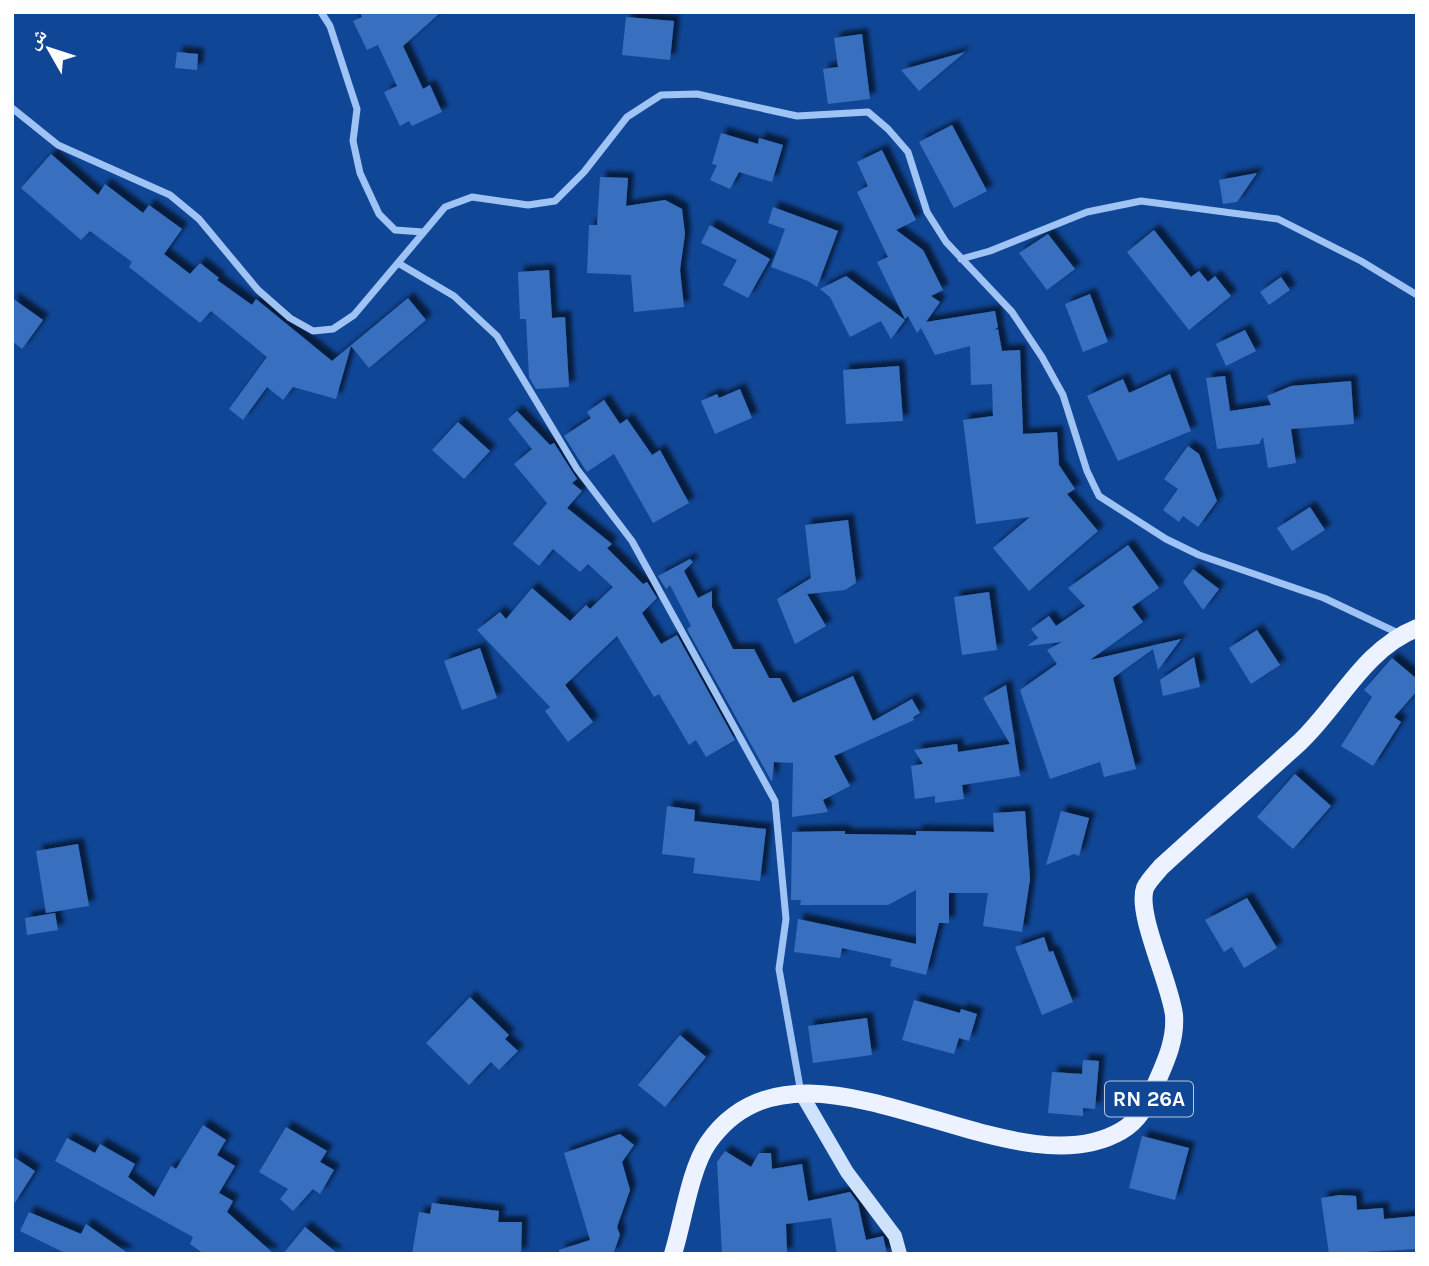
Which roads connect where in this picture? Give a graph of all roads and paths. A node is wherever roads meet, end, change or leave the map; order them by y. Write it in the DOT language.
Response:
graph roads {
  1 [pos="321,12"];
  2 [pos="12,108"];
  3 [pos="423,232"];
  4 [pos="961,259"];
  5 [pos="398,263"];
  6 [pos="1417,295"];
  7 [pos="1409,631"];
  8 [pos="801,1093"];
  9 [pos="673,1254"];
  10 [pos="900,1254"];
  1 -- 3 [label="street"];
  2 -- 5 [label="street"];
  3 -- 4 [label="street"];
  3 -- 5 [label="street"];
  4 -- 6 [label="street"];
  4 -- 7 [label="street"];
  5 -- 8 [label="street"];
  7 -- 8 [label="main road, RN 26A"];
  8 -- 9 [label="main road, RN 26A"];
  8 -- 10 [label="street"];
}
